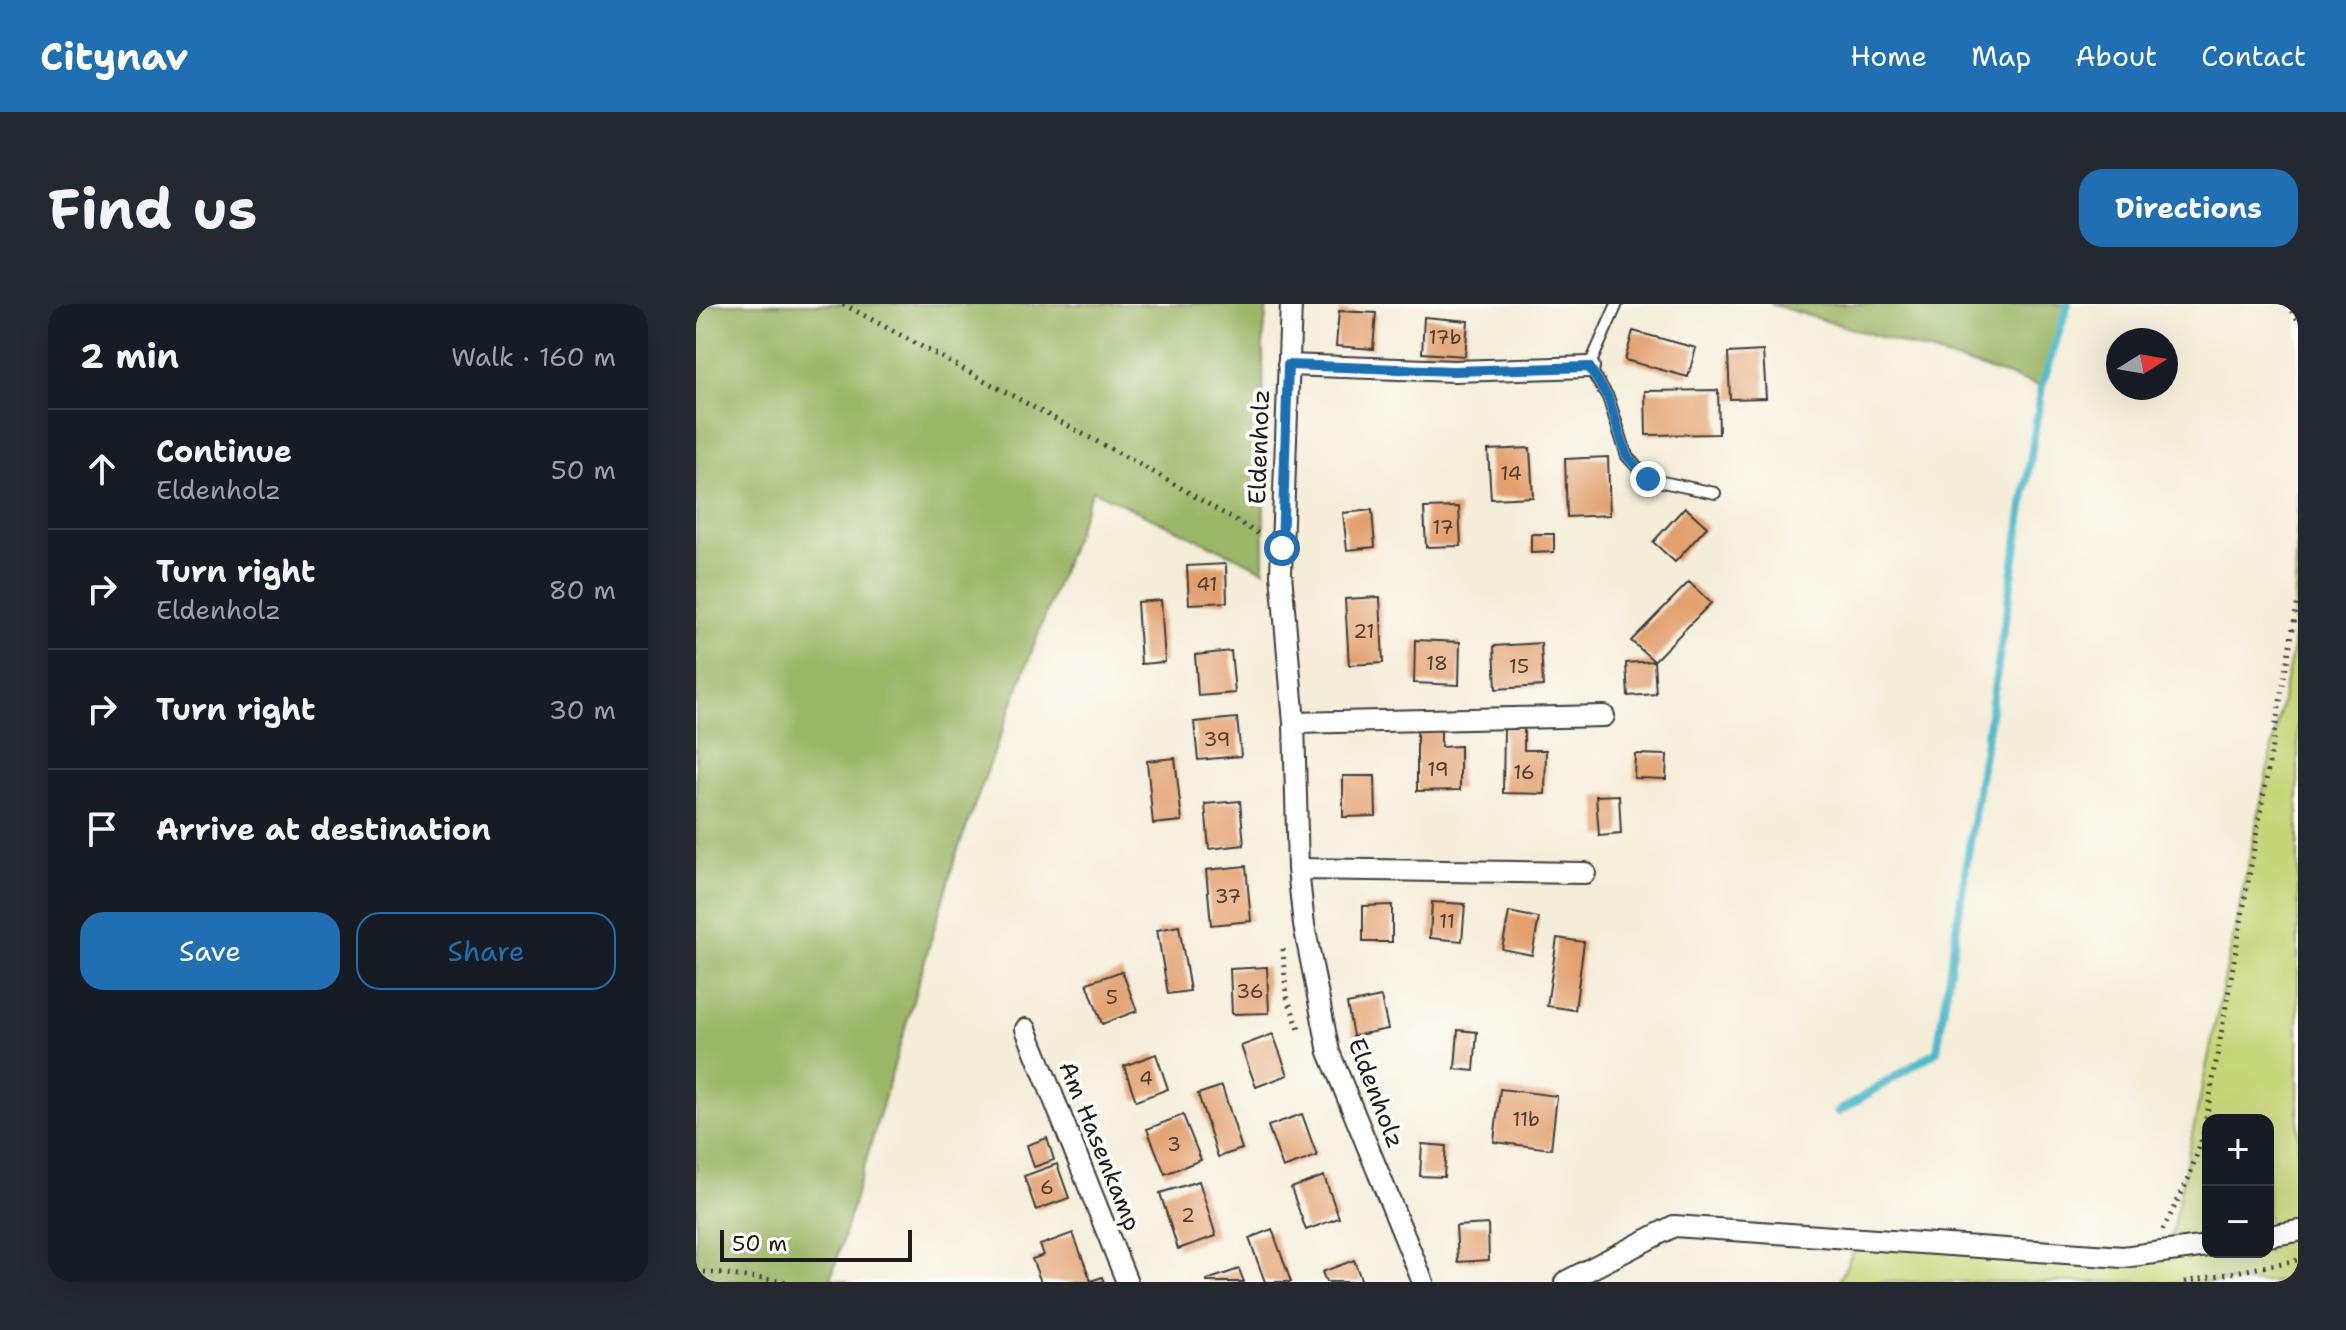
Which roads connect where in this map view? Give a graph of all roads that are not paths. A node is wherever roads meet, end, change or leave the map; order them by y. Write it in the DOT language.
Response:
graph roads {
  1 [pos="1291,304"];
  2 [pos="1617,304"];
  3 [pos="1288,365"];
  4 [pos="1589,367"];
  5 [pos="1715,493"];
  6 [pos="1604,716"];
  7 [pos="1294,723"];
  8 [pos="1298,869"];
  9 [pos="1585,873"];
  10 [pos="1026,1029"];
  11 [pos="2298,1231"];
  12 [pos="2274,1235"];
  13 [pos="2202,1247"];
  14 [pos="1127,1282"];
  15 [pos="1423,1282"];
  16 [pos="1565,1282"];
  1 -- 3 [label="street, Eldenholz"];
  2 -- 4 [label="lane"];
  3 -- 4 [label="street, Eldenholz"];
  3 -- 7 [label="street, Eldenholz"];
  4 -- 5 [label="lane"];
  6 -- 7 [label="street"];
  7 -- 8 [label="street, Eldenholz"];
  8 -- 9 [label="street"];
  8 -- 15 [label="street, Eldenholz"];
  10 -- 14 [label="street, Am Hasenkamp"];
  11 -- 12 [label="street"];
  13 -- 16 [label="street"];
}
